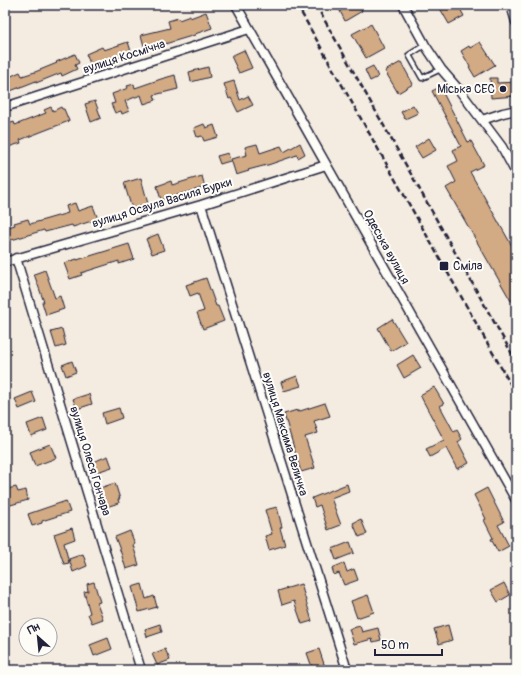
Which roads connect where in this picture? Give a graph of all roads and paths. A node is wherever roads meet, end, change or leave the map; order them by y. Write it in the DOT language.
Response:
graph roads {
  1 [pos="236,5"];
  2 [pos="403,5"];
  3 [pos="511,5"];
  4 [pos="516,22"];
  5 [pos="249,29"];
  6 [pos="424,45"];
  7 [pos="441,69"];
  8 [pos="5,107"];
  9 [pos="516,110"];
  10 [pos="482,120"];
  11 [pos="326,165"];
  12 [pos="516,173"];
  13 [pos="201,204"];
  14 [pos="16,258"];
  15 [pos="5,262"];
  16 [pos="516,500"];
  17 [pos="142,670"];
  18 [pos="346,670"];
  1 -- 5 [label="street, Одеська вулиця"];
  2 -- 6 [label="street"];
  3 -- 4 [label="street"];
  5 -- 8 [label="street, вулиця Космічна"];
  5 -- 11 [label="street, Одеська вулиця"];
  6 -- 7 [label="street"];
  6 -- 7 [label="lane"];
  7 -- 10 [label="street"];
  9 -- 10 [label="street"];
  10 -- 12 [label="street"];
  11 -- 13 [label="street, вулиця Осаула Василя Бурки"];
  11 -- 16 [label="street, Одеська вулиця"];
  13 -- 14 [label="street, вулиця Осаула Василя Бурки"];
  13 -- 18 [label="street, вулиця Максима Величка"];
  14 -- 15 [label="street, вулиця Осаула Василя Бурки"];
  14 -- 17 [label="street, вулиця Олеся Гончара"];
}
